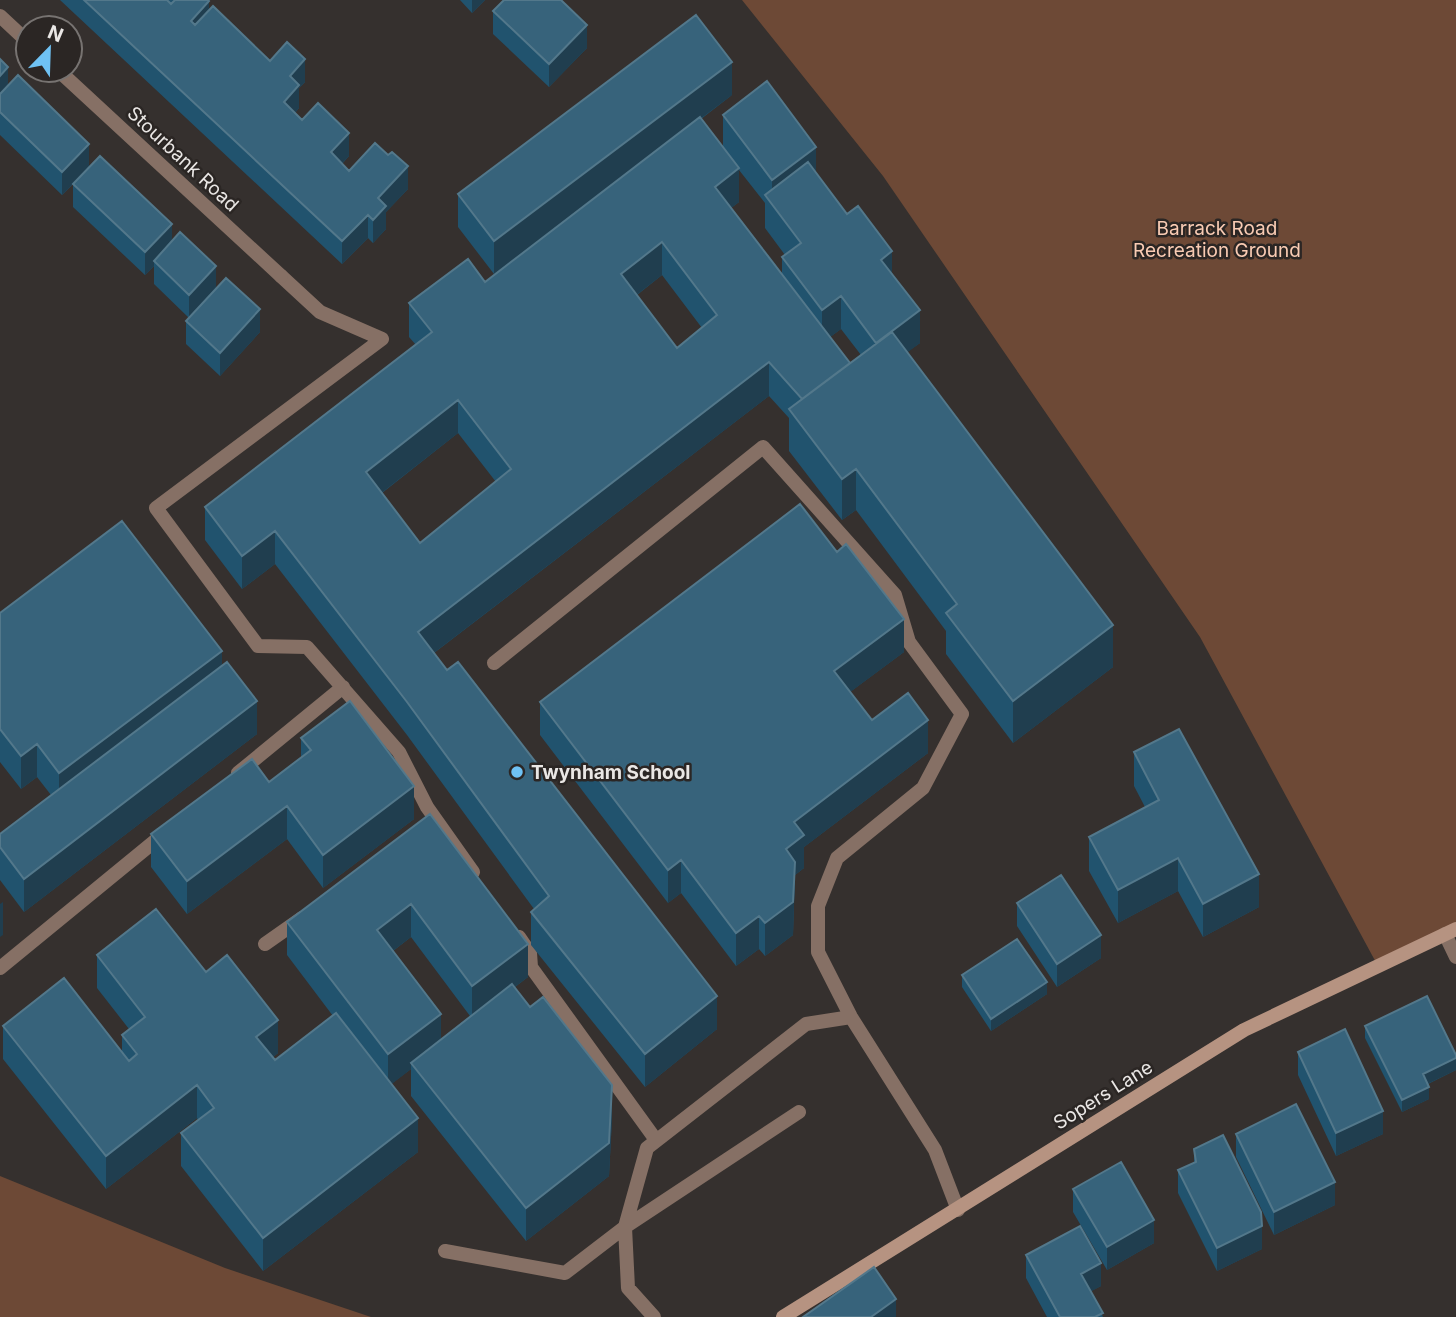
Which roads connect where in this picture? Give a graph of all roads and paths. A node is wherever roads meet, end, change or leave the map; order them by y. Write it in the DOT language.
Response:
graph roads {
  1 [pos="0,16"];
  2 [pos="14,29"];
  3 [pos="73,84"];
  4 [pos="494,663"];
  5 [pos="342,687"];
  6 [pos="225,784"];
  7 [pos="182,819"];
  8 [pos="484,888"];
  9 [pos="319,906"];
  10 [pos="507,920"];
  11 [pos="1451,932"];
  12 [pos="265,944"];
  13 [pos="1456,957"];
  14 [pos="0,968"];
  15 [pos="851,1017"];
  16 [pos="799,1112"];
  17 [pos="656,1140"];
  18 [pos="958,1210"];
  19 [pos="625,1227"];
  20 [pos="444,1251"];
  21 [pos="654,1317"];
  22 [pos="783,1317"];
  1 -- 2 [label="street"];
  3 -- 5 [label="street, Stourbank Road"];
  4 -- 15 [label="street"];
  5 -- 6 [label="street"];
  5 -- 8 [label="street"];
  7 -- 14 [label="street"];
  9 -- 12 [label="street"];
  10 -- 17 [label="street"];
  11 -- 13 [label="street"];
  11 -- 18 [label="street, Sopers Lane"];
  15 -- 17 [label="street"];
  15 -- 18 [label="street"];
  16 -- 19 [label="street"];
  17 -- 19 [label="street"];
  18 -- 22 [label="street, Sopers Lane"];
  19 -- 20 [label="street"];
  19 -- 21 [label="street"];
}
